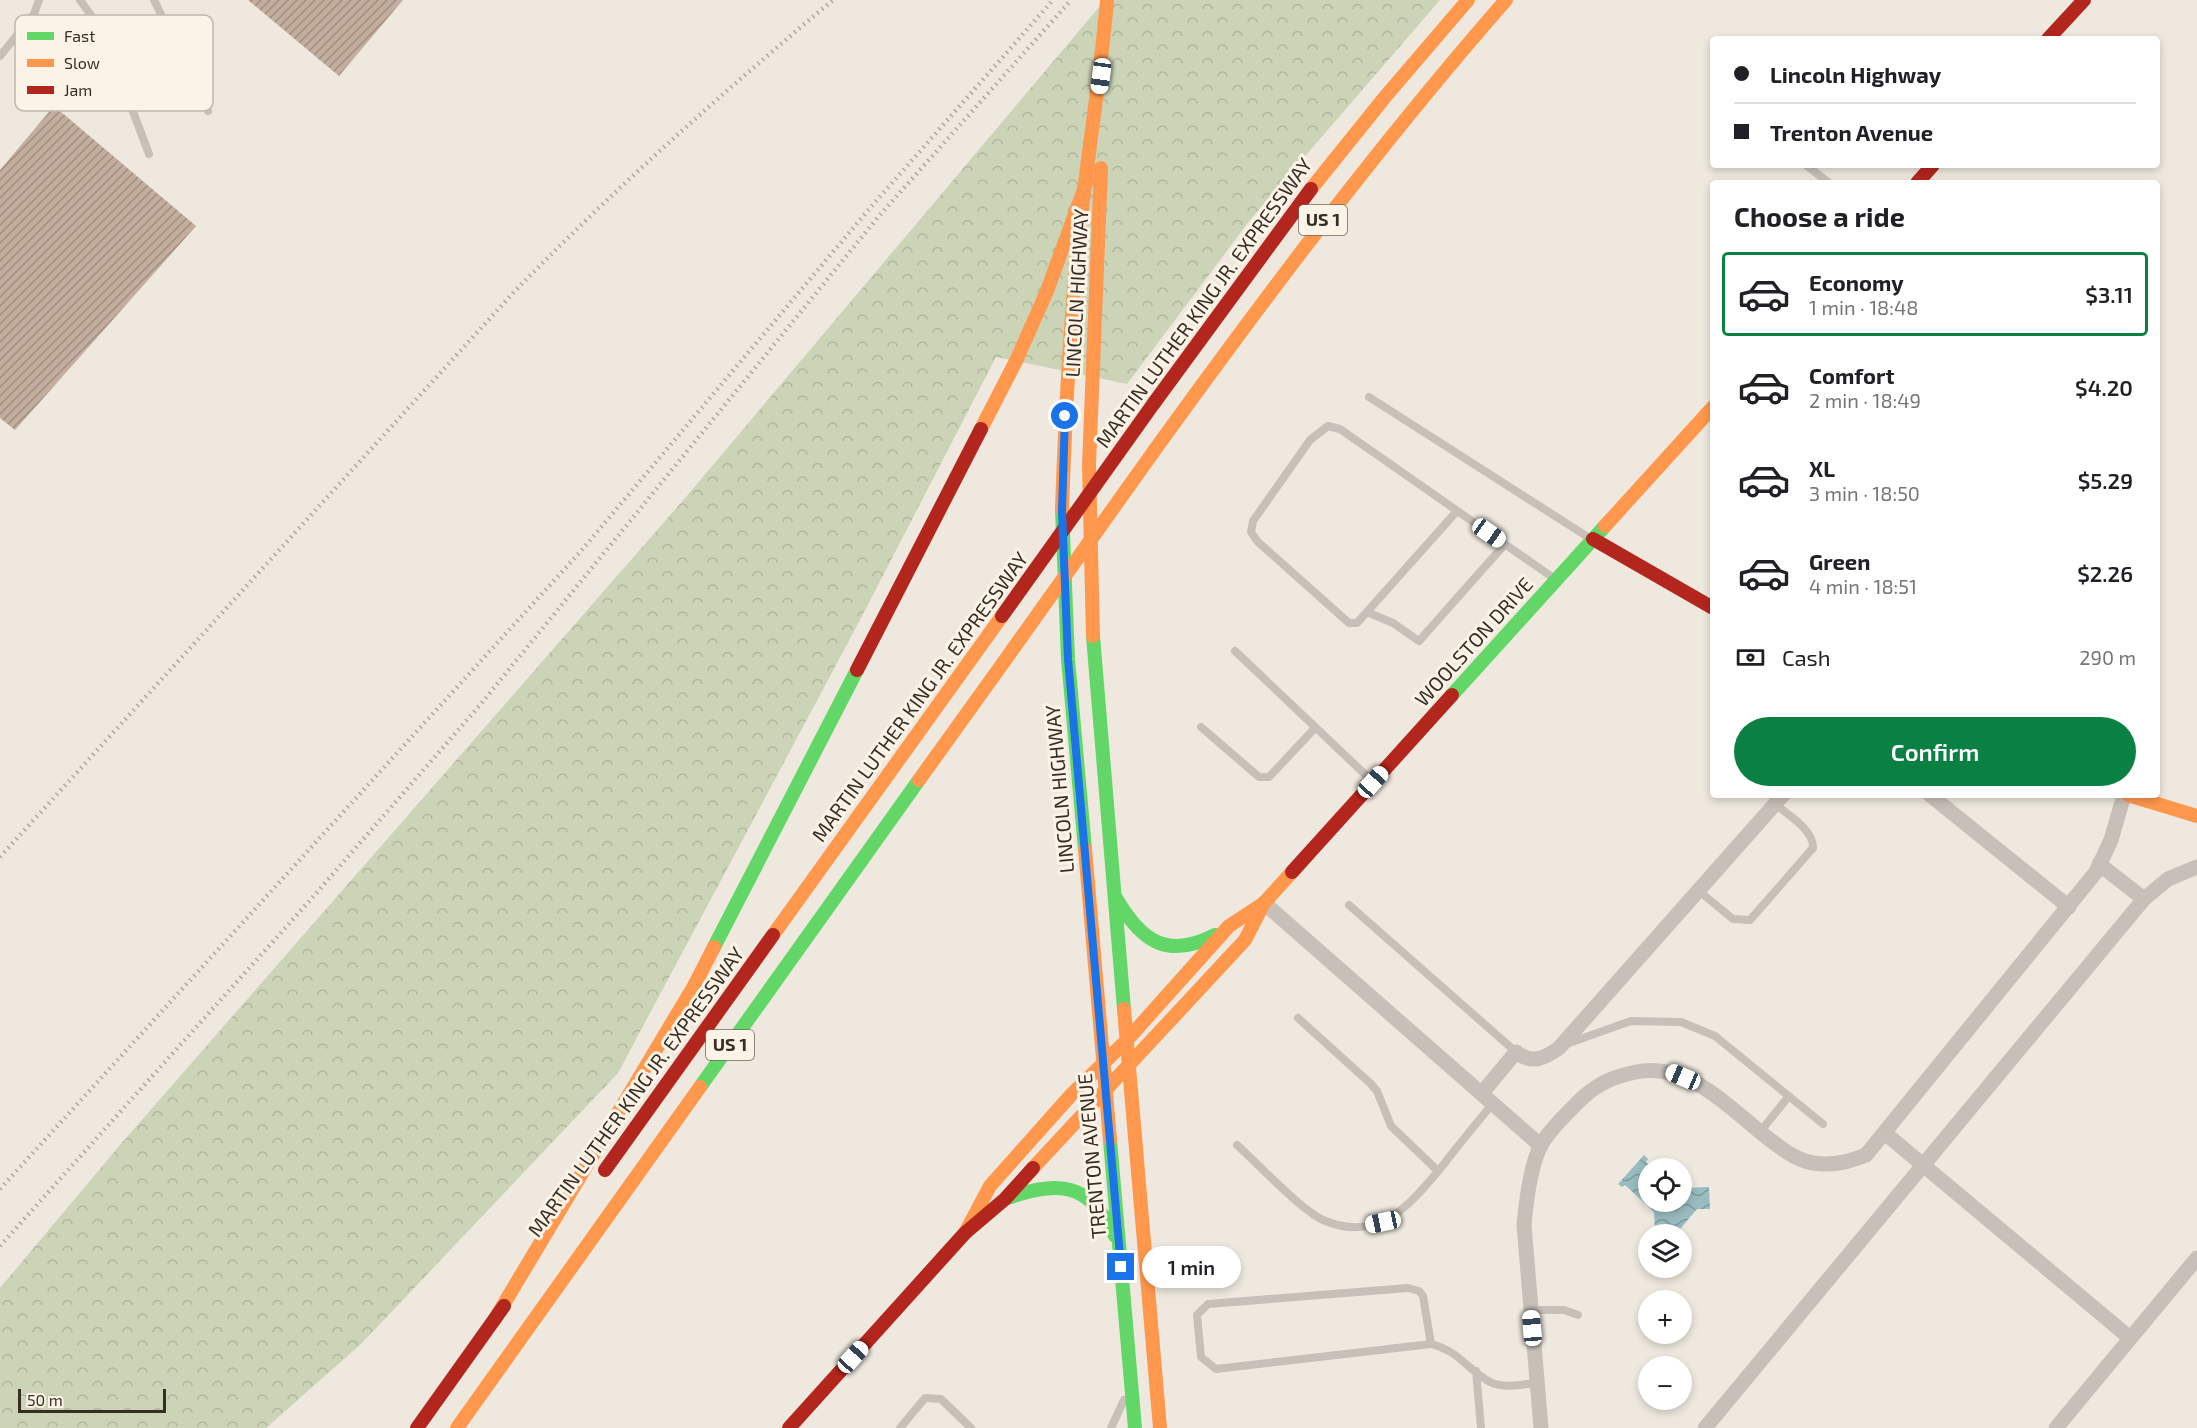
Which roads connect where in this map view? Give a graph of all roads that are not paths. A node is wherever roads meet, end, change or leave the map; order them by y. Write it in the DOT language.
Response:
graph roads {
  1 [pos="39,0"];
  2 [pos="80,0"];
  3 [pos="154,0"];
  4 [pos="1107,0"];
  5 [pos="1468,0"];
  6 [pos="1506,0"];
  7 [pos="2084,0"];
  8 [pos="33,15"];
  9 [pos="91,15"];
  10 [pos="161,15"];
  11 [pos="2051,36"];
  12 [pos="15,37"];
  13 [pos="0,56"];
  14 [pos="1101,76"];
  15 [pos="133,111"];
  16 [pos="149,154"];
  17 [pos="1810,168"];
  18 [pos="1825,180"];
  19 [pos="1087,182"];
  20 [pos="1370,397"];
  21 [pos="1710,409"];
  22 [pos="1457,511"];
  23 [pos="1593,539"];
  24 [pos="1504,544"];
  25 [pos="1556,580"];
  26 [pos="1710,606"];
  27 [pos="1367,612"];
  28 [pos="1235,651"];
  29 [pos="1201,727"];
  30 [pos="1315,728"];
  31 [pos="1373,782"];
  32 [pos="1934,798"];
  33 [pos="2125,798"];
  34 [pos="2136,798"];
  35 [pos="1779,799"];
  36 [pos="2197,816"];
  37 [pos="2100,864"];
  38 [pos="2197,867"];
  39 [pos="1699,891"];
  40 [pos="1114,894"];
  41 [pos="2144,899"];
  42 [pos="1264,903"];
  43 [pos="1348,905"];
  44 [pos="2068,907"];
  45 [pos="1229,926"];
  46 [pos="1298,1018"];
  47 [pos="1127,1040"];
  48 [pos="1559,1048"];
  49 [pos="1516,1052"];
  50 [pos="1103,1060"];
  51 [pos="1129,1068"];
  52 [pos="1106,1089"];
  53 [pos="1789,1096"];
  54 [pos="1488,1098"];
  55 [pos="1823,1124"];
  56 [pos="1760,1132"];
  57 [pos="1886,1134"];
  58 [pos="1237,1145"];
  59 [pos="1540,1146"];
  60 [pos="1924,1164"];
  61 [pos="1438,1171"];
  62 [pos="597,1180"];
  63 [pos="583,1199"];
  64 [pos="1005,1199"];
  65 [pos="965,1233"];
  66 [pos="1119,1247"];
  67 [pos="2197,1258"];
  68 [pos="1531,1310"];
  69 [pos="1578,1315"];
  70 [pos="493,1322"];
  71 [pos="2130,1338"];
  72 [pos="1431,1344"];
  73 [pos="1130,1369"];
  74 [pos="1476,1371"];
  75 [pos="1537,1383"];
  76 [pos="417,1428"];
  77 [pos="457,1428"];
  78 [pos="789,1428"];
  79 [pos="900,1428"];
  80 [pos="971,1428"];
  81 [pos="1111,1428"];
  82 [pos="1135,1428"];
  83 [pos="1160,1428"];
  84 [pos="1481,1428"];
  85 [pos="1541,1428"];
  86 [pos="1706,1428"];
  87 [pos="2056,1428"];
  1 -- 8 [label="lane"];
  2 -- 9 [label="lane"];
  3 -- 10 [label="lane"];
  4 -- 14 [label="main road, LINCOLN HIGHWAY"];
  5 -- 62 [label="main road, MARTIN LUTHER KING JR. EXPRESSWAY / US 1, bridge"];
  6 -- 77 [label="main road, US 1, bridge"];
  7 -- 11 [label="main road"];
  12 -- 13 [label="lane"];
  14 -- 19 [label="main road, LINCOLN HIGHWAY"];
  14 -- 40 [label="main road, LINCOLN HIGHWAY"];
  15 -- 16 [label="lane"];
  17 -- 18 [label="lane"];
  19 -- 50 [label="main road, LINCOLN HIGHWAY"];
  19 -- 70 [label="main road"];
  20 -- 23 [label="lane"];
  21 -- 23 [label="main road, WOOLSTON DRIVE"];
  22 -- 24 [label="lane"];
  22 -- 27 [label="lane"];
  22 -- 27 [label="lane"];
  23 -- 25 [label="main road, WOOLSTON DRIVE"];
  23 -- 26 [label="main road"];
  24 -- 25 [label="lane"];
  24 -- 27 [label="lane"];
  25 -- 31 [label="main road, WOOLSTON DRIVE"];
  28 -- 30 [label="lane"];
  29 -- 30 [label="lane"];
  30 -- 31 [label="lane"];
  31 -- 42 [label="main road, WOOLSTON DRIVE"];
  32 -- 44 [label="street"];
  33 -- 37 [label="street"];
  34 -- 36 [label="main road"];
  35 -- 39 [label="street"];
  35 -- 39 [label="lane"];
  37 -- 41 [label="street"];
  37 -- 44 [label="street"];
  38 -- 41 [label="street"];
  39 -- 48 [label="street"];
  40 -- 45 [label="main road"];
  40 -- 47 [label="main road, LINCOLN HIGHWAY"];
  41 -- 60 [label="street"];
  42 -- 45 [label="main road, WOOLSTON DRIVE"];
  42 -- 51 [label="main road, WOOLSTON DRIVE"];
  42 -- 54 [label="street"];
  43 -- 49 [label="lane"];
  44 -- 57 [label="street"];
  45 -- 47 [label="main road, WOOLSTON DRIVE"];
  46 -- 61 [label="lane"];
  47 -- 50 [label="main road, WOOLSTON DRIVE"];
  47 -- 51 [label="main road, LINCOLN HIGHWAY"];
  48 -- 49 [label="street"];
  48 -- 53 [label="lane"];
  49 -- 54 [label="street"];
  50 -- 52 [label="main road, TRENTON AVENUE"];
  50 -- 65 [label="main road"];
  51 -- 52 [label="main road"];
  51 -- 83 [label="main road, LINCOLN HIGHWAY"];
  52 -- 64 [label="main road"];
  52 -- 66 [label="main road, TRENTON AVENUE"];
  53 -- 55 [label="lane"];
  53 -- 56 [label="lane"];
  54 -- 59 [label="street"];
  54 -- 61 [label="lane"];
  56 -- 57 [label="street"];
  56 -- 59 [label="street"];
  57 -- 60 [label="street"];
  58 -- 61 [label="lane"];
  59 -- 68 [label="street"];
  60 -- 71 [label="street"];
  60 -- 86 [label="street"];
  63 -- 70 [label="main road, MARTIN LUTHER KING JR. EXPRESSWAY"];
  64 -- 65 [label="main road"];
  64 -- 66 [label="main road"];
  65 -- 78 [label="main road"];
  66 -- 73 [label="main road, TRENTON AVENUE"];
  67 -- 71 [label="street"];
  68 -- 69 [label="lane"];
  68 -- 75 [label="street"];
  70 -- 76 [label="main road, MARTIN LUTHER KING JR. EXPRESSWAY"];
  71 -- 87 [label="street"];
  72 -- 72 [label="lane"];
  72 -- 74 [label="lane"];
  73 -- 81 [label="lane"];
  73 -- 82 [label="main road, TRENTON AVENUE"];
  74 -- 75 [label="lane"];
  74 -- 84 [label="lane"];
  75 -- 85 [label="street"];
  79 -- 80 [label="lane"];
}
